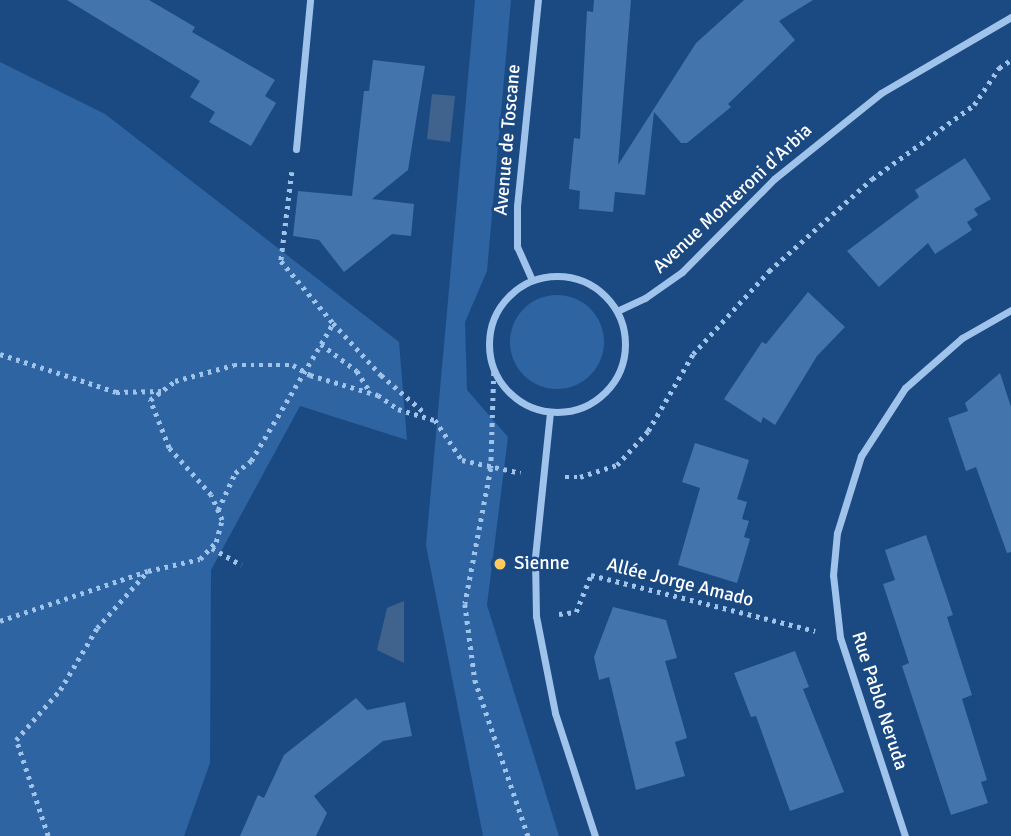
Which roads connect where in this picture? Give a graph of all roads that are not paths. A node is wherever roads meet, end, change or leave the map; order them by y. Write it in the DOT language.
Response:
graph roads {
  1 [pos="310,0"];
  2 [pos="538,0"];
  3 [pos="1011,17"];
  4 [pos="296,149"];
  5 [pos="532,280"];
  6 [pos="1011,310"];
  7 [pos="617,311"];
  8 [pos="550,412"];
  9 [pos="595,836"];
  10 [pos="905,836"];
  1 -- 4 [label="street"];
  2 -- 5 [label="street, Avenue de Toscane"];
  3 -- 7 [label="street, Avenue Monteroni d'Arbia"];
  5 -- 7 [label="street"];
  5 -- 8 [label="street"];
  6 -- 10 [label="street, Rue Pablo Neruda"];
  7 -- 8 [label="street"];
  8 -- 9 [label="street"];
}
